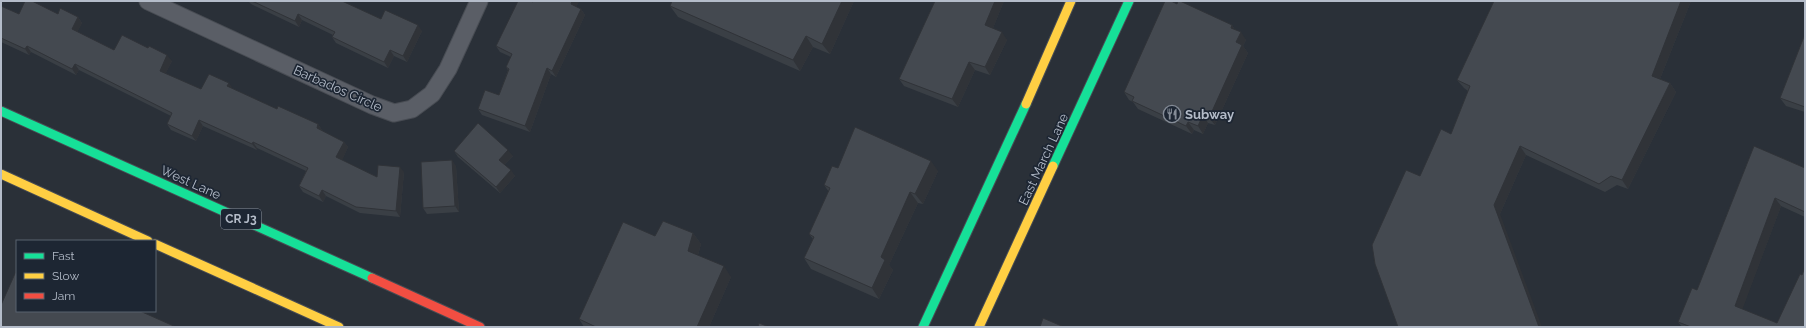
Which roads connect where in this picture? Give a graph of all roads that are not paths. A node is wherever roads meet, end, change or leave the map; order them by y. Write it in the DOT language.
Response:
graph roads {
  1 [pos="148,1"];
  2 [pos="479,1"];
  3 [pos="1072,1"];
  4 [pos="1129,1"];
  5 [pos="1,111"];
  6 [pos="1,174"];
  7 [pos="146,240"];
  8 [pos="156,244"];
  9 [pos="339,327"];
  10 [pos="480,327"];
  11 [pos="923,327"];
  12 [pos="979,327"];
  1 -- 2 [label="street, Barbados Circle"];
  3 -- 11 [label="main road"];
  4 -- 12 [label="main road, East March Lane"];
  5 -- 10 [label="main road, West Lane / CR J3"];
  6 -- 7 [label="main road"];
  8 -- 9 [label="main road"];
}
